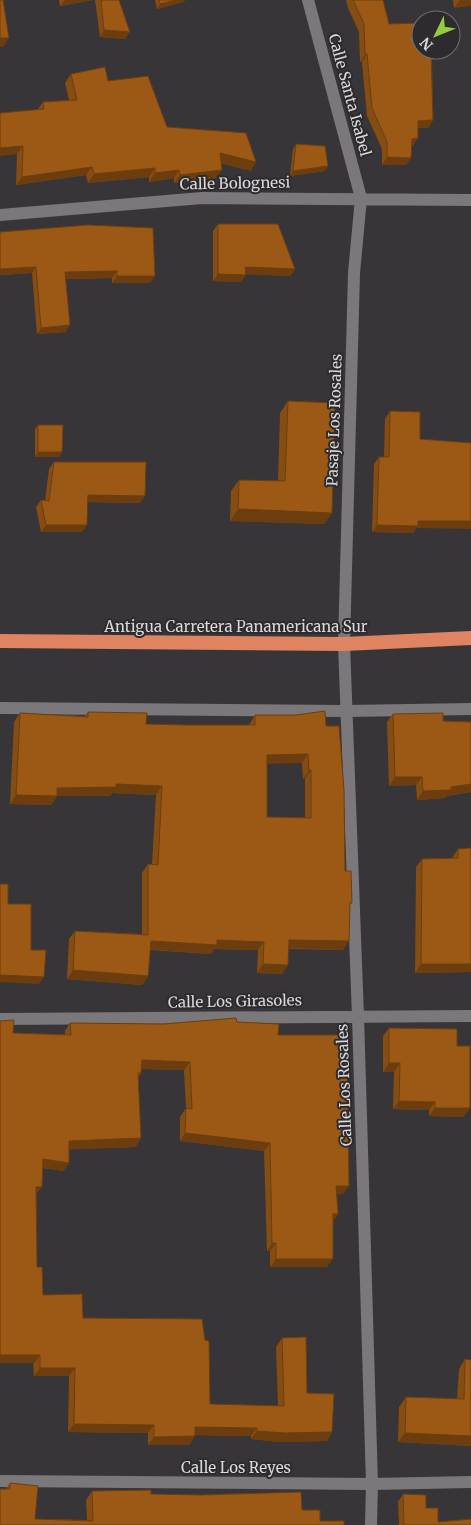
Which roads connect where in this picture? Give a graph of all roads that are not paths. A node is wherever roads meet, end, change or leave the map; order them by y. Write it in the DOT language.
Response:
graph roads {
  1 [pos="308,0"];
  2 [pos="360,198"];
  3 [pos="471,200"];
  4 [pos="0,215"];
  5 [pos="471,638"];
  6 [pos="0,641"];
  7 [pos="344,644"];
  8 [pos="0,708"];
  9 [pos="471,709"];
  10 [pos="346,711"];
  11 [pos="358,1016"];
  12 [pos="471,1016"];
  13 [pos="0,1019"];
  14 [pos="0,1481"];
  15 [pos="471,1482"];
  16 [pos="372,1484"];
  17 [pos="371,1525"];
  1 -- 2 [label="street, Calle Santa Isabel"];
  2 -- 3 [label="street, Calle Bolognesi"];
  2 -- 4 [label="street, Calle Bolognesi"];
  2 -- 7 [label="street, Pasaje Los Rosales"];
  5 -- 7 [label="highway, Antigua Carretera Panamericana Sur"];
  6 -- 7 [label="highway, Antigua Carretera Panamericana Sur"];
  7 -- 10 [label="street, Calle Los Rosales"];
  8 -- 10 [label="street"];
  9 -- 10 [label="street"];
  10 -- 11 [label="street, Calle Los Rosales"];
  11 -- 12 [label="street, Calle Los Girasoles"];
  11 -- 13 [label="street, Calle Los Girasoles"];
  11 -- 16 [label="street, Calle Los Rosales"];
  14 -- 16 [label="street, Calle Los Reyes"];
  15 -- 16 [label="street, Calle Los Reyes"];
  16 -- 17 [label="street, Calle Los Rosales"];
}
